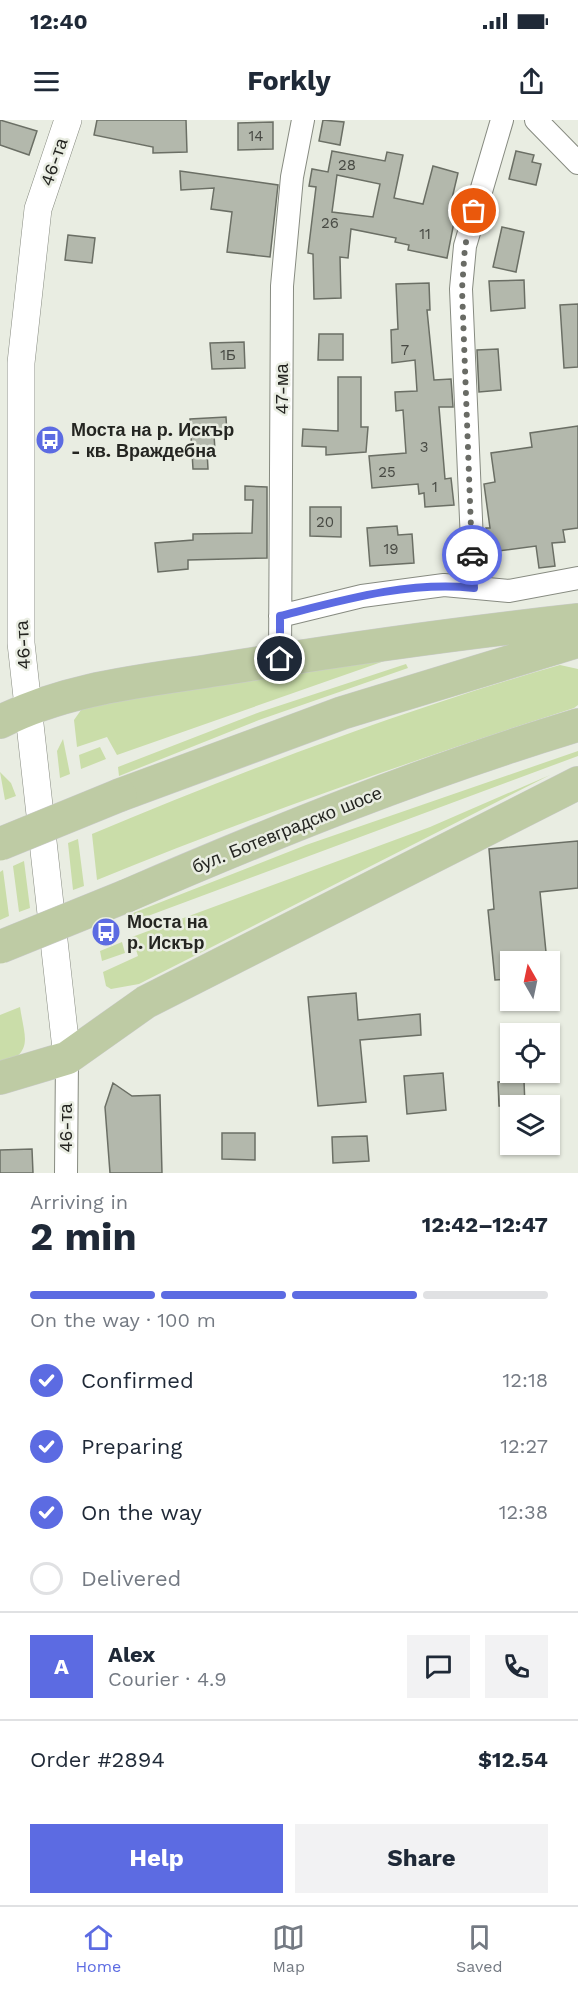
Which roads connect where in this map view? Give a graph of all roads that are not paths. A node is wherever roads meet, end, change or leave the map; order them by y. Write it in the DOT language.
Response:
graph roads {
  1 [pos="68,120"];
  2 [pos="303,120"];
  3 [pos="502,120"];
  4 [pos="536,120"];
  5 [pos="578,163"];
  6 [pos="578,578"];
  7 [pos="474,588"];
  8 [pos="280,616"];
  9 [pos="578,620"];
  10 [pos="578,641"];
  11 [pos="280,659"];
  12 [pos="29,707"];
  13 [pos="0,722"];
  14 [pos="578,725"];
  15 [pos="578,783"];
  16 [pos="0,844"];
  17 [pos="0,947"];
  18 [pos="67,1058"];
  19 [pos="0,1078"];
  20 [pos="66,1173"];
  1 -- 12 [label="street, 46-та"];
  2 -- 8 [label="street, 47-ма"];
  3 -- 7 [label="street"];
  4 -- 5 [label="street"];
  6 -- 7 [label="street"];
  7 -- 8 [label="street"];
  8 -- 11 [label="street, 47-ма"];
  9 -- 11 [label="main road"];
  10 -- 16 [label="main road, bridge"];
  11 -- 12 [label="main road"];
  12 -- 13 [label="main road"];
  12 -- 18 [label="street, 46-та"];
  14 -- 17 [label="main road, бул. Ботевградско шосе, bridge"];
  15 -- 18 [label="main road"];
  18 -- 19 [label="main road"];
  18 -- 20 [label="street, 46-та"];
}
